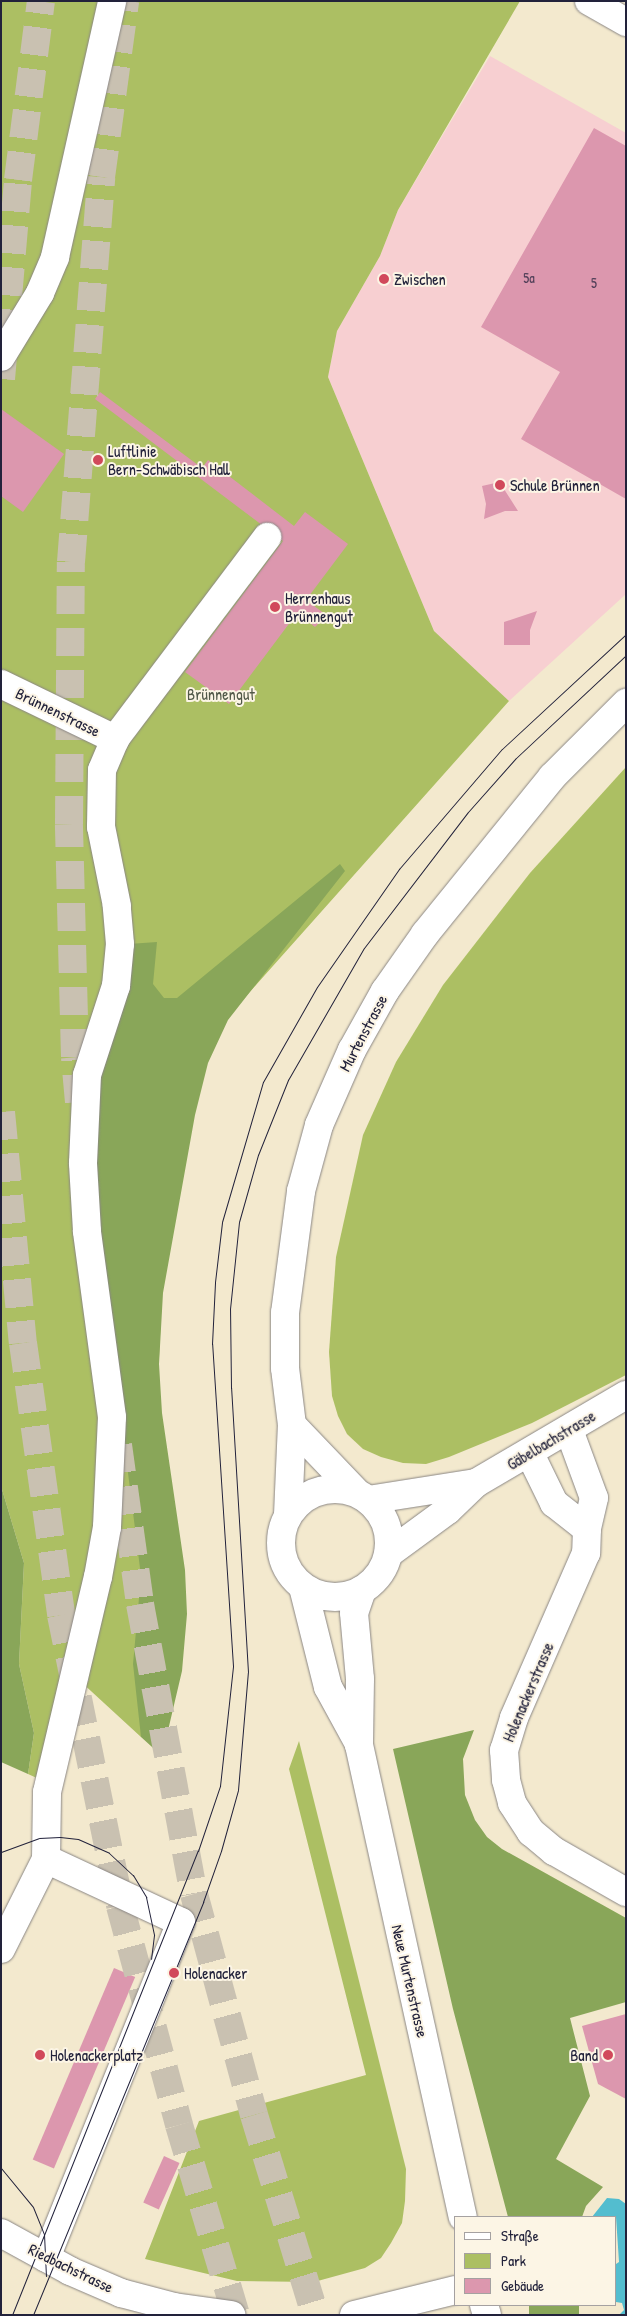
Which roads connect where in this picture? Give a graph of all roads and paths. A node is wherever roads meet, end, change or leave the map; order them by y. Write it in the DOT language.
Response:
graph roads {
  1 [pos="112,1"];
  2 [pos="589,1"];
  3 [pos="626,22"];
  4 [pos="1,357"];
  5 [pos="267,537"];
  6 [pos="1,684"];
  7 [pos="626,688"];
  8 [pos="619,708"];
  9 [pos="115,739"];
  10 [pos="626,1395"];
  11 [pos="292,1425"];
  12 [pos="569,1430"];
  13 [pos="530,1454"];
  14 [pos="476,1483"];
  15 [pos="362,1496"];
  16 [pos="288,1515"];
  17 [pos="586,1529"];
  18 [pos="388,1554"];
  19 [pos="303,1587"];
  20 [pos="362,1590"];
  21 [pos="359,1745"];
  22 [pos="46,1860"];
  23 [pos="626,1892"];
  24 [pos="1,1949"];
  25 [pos="463,2216"];
  26 [pos="3,2239"];
  27 [pos="46,2258"];
  28 [pos="454,2290"];
  29 [pos="231,2315"];
  30 [pos="354,2315"];
  1 -- 4 [label="main road"];
  2 -- 3 [label="main road"];
  5 -- 9 [label="main road"];
  6 -- 9 [label="main road, Brünnenstrasse"];
  7 -- 8 [label="main road, Murtenstrasse"];
  8 -- 11 [label="main road, Murtenstrasse"];
  9 -- 22 [label="main road"];
  10 -- 12 [label="main road, Gäbelbachstrasse"];
  11 -- 15 [label="main road"];
  11 -- 16 [label="main road, Murtenstrasse"];
  12 -- 13 [label="main road, Gäbelbachstrasse"];
  12 -- 17 [label="main road, Holenackerstrasse"];
  13 -- 14 [label="main road, Gäbelbachstrasse"];
  13 -- 17 [label="main road"];
  14 -- 15 [label="main road, Gäbelbachstrasse"];
  14 -- 18 [label="main road, Gäbelbachstrasse"];
  15 -- 16 [label="main road"];
  15 -- 18 [label="main road"];
  16 -- 19 [label="main road"];
  17 -- 23 [label="main road, Holenackerstrasse"];
  18 -- 20 [label="main road"];
  19 -- 20 [label="main road"];
  19 -- 21 [label="main road, Neue Murtenstrasse"];
  20 -- 21 [label="main road, Neue Murtenstrasse"];
  21 -- 25 [label="main road, Neue Murtenstrasse"];
  22 -- 24 [label="main road"];
  22 -- 27 [label="main road"];
  26 -- 27 [label="main road, Riedbachstrasse"];
  27 -- 29 [label="main road, Riedbachstrasse"];
  28 -- 30 [label="main road"];
}
